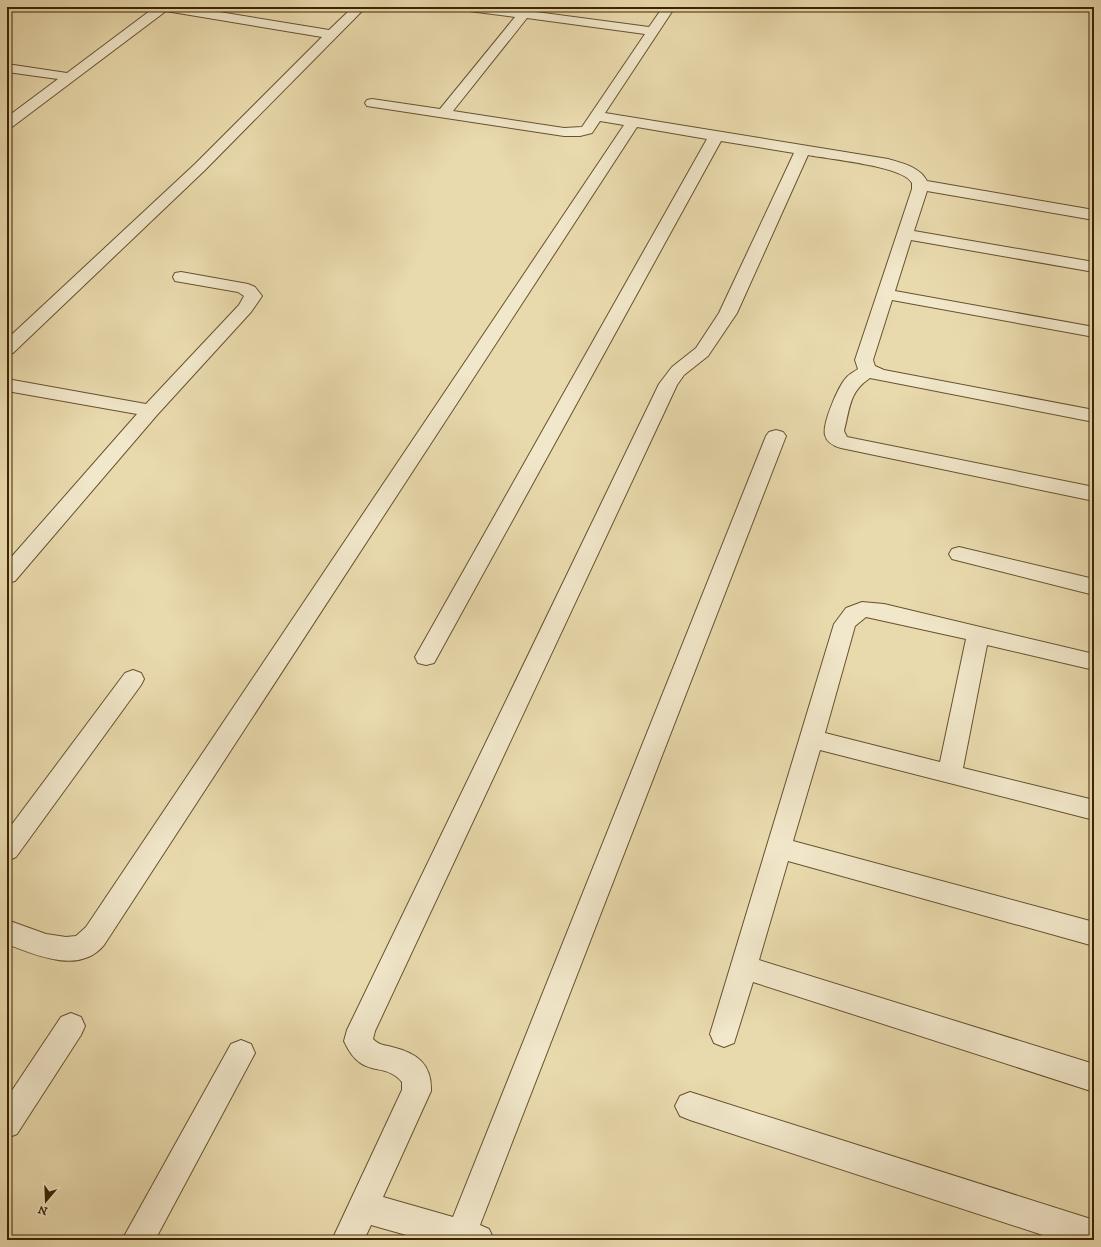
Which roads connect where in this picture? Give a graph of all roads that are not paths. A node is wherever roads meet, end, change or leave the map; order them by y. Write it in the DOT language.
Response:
graph roads {
  1 [pos="163,7"];
  2 [pos="166,7"];
  3 [pos="360,7"];
  4 [pos="469,7"];
  5 [pos="669,7"];
  6 [pos="484,8"];
  7 [pos="524,14"];
  8 [pos="653,31"];
  9 [pos="333,35"];
  10 [pos="7,68"];
  11 [pos="69,77"];
  12 [pos="372,103"];
  13 [pos="443,114"];
  14 [pos="597,116"];
  15 [pos="633,122"];
  16 [pos="7,124"];
  17 [pos="716,136"];
  18 [pos="803,150"];
  19 [pos="921,185"];
  20 [pos="1094,215"];
  21 [pos="906,234"];
  22 [pos="1094,266"];
  23 [pos="181,278"];
  24 [pos="886,294"];
  25 [pos="1094,332"];
  26 [pos="7,349"];
  27 [pos="868,371"];
  28 [pos="7,385"];
  29 [pos="150,412"];
  30 [pos="1094,416"];
  31 [pos="776,436"];
  32 [pos="1094,494"];
  33 [pos="959,554"];
  34 [pos="7,576"];
  35 [pos="1094,587"];
  36 [pos="978,634"];
  37 [pos="426,657"];
  38 [pos="1094,662"];
  39 [pos="133,679"];
  40 [pos="810,739"];
  41 [pos="950,774"];
  42 [pos="1094,810"];
  43 [pos="779,848"];
  44 [pos="7,850"];
  45 [pos="7,932"];
  46 [pos="1094,934"];
  47 [pos="744,967"];
  48 [pos="71,1026"];
  49 [pos="724,1034"];
  50 [pos="240,1053"];
  51 [pos="1094,1078"];
  52 [pos="690,1106"];
  53 [pos="7,1124"];
  54 [pos="363,1207"];
  55 [pos="1094,1236"];
  56 [pos="470,1238"];
  57 [pos="138,1240"];
  58 [pos="348,1240"];
  1 -- 11 [label="street"];
  2 -- 9 [label="street"];
  3 -- 9 [label="street"];
  4 -- 6 [label="street"];
  5 -- 8 [label="street"];
  6 -- 7 [label="street"];
  7 -- 8 [label="street"];
  7 -- 13 [label="street"];
  8 -- 14 [label="street"];
  9 -- 26 [label="street"];
  10 -- 11 [label="street"];
  11 -- 16 [label="street"];
  12 -- 13 [label="street"];
  13 -- 14 [label="street"];
  14 -- 15 [label="street"];
  15 -- 17 [label="street"];
  15 -- 45 [label="street"];
  17 -- 18 [label="street"];
  17 -- 37 [label="street"];
  18 -- 19 [label="street"];
  18 -- 54 [label="street"];
  19 -- 20 [label="street"];
  19 -- 21 [label="street"];
  21 -- 22 [label="street"];
  21 -- 24 [label="street"];
  23 -- 29 [label="street"];
  24 -- 25 [label="street"];
  24 -- 27 [label="street"];
  27 -- 30 [label="street"];
  27 -- 32 [label="street"];
  28 -- 29 [label="street"];
  29 -- 34 [label="street"];
  31 -- 56 [label="street"];
  33 -- 35 [label="street"];
  36 -- 38 [label="street"];
  36 -- 40 [label="street"];
  36 -- 41 [label="street"];
  39 -- 44 [label="street"];
  40 -- 41 [label="street"];
  40 -- 43 [label="street"];
  41 -- 42 [label="street"];
  43 -- 46 [label="street"];
  43 -- 47 [label="street"];
  47 -- 49 [label="street"];
  47 -- 51 [label="street"];
  48 -- 53 [label="street"];
  50 -- 57 [label="street"];
  52 -- 55 [label="street"];
  54 -- 56 [label="street"];
  54 -- 58 [label="street"];
}
